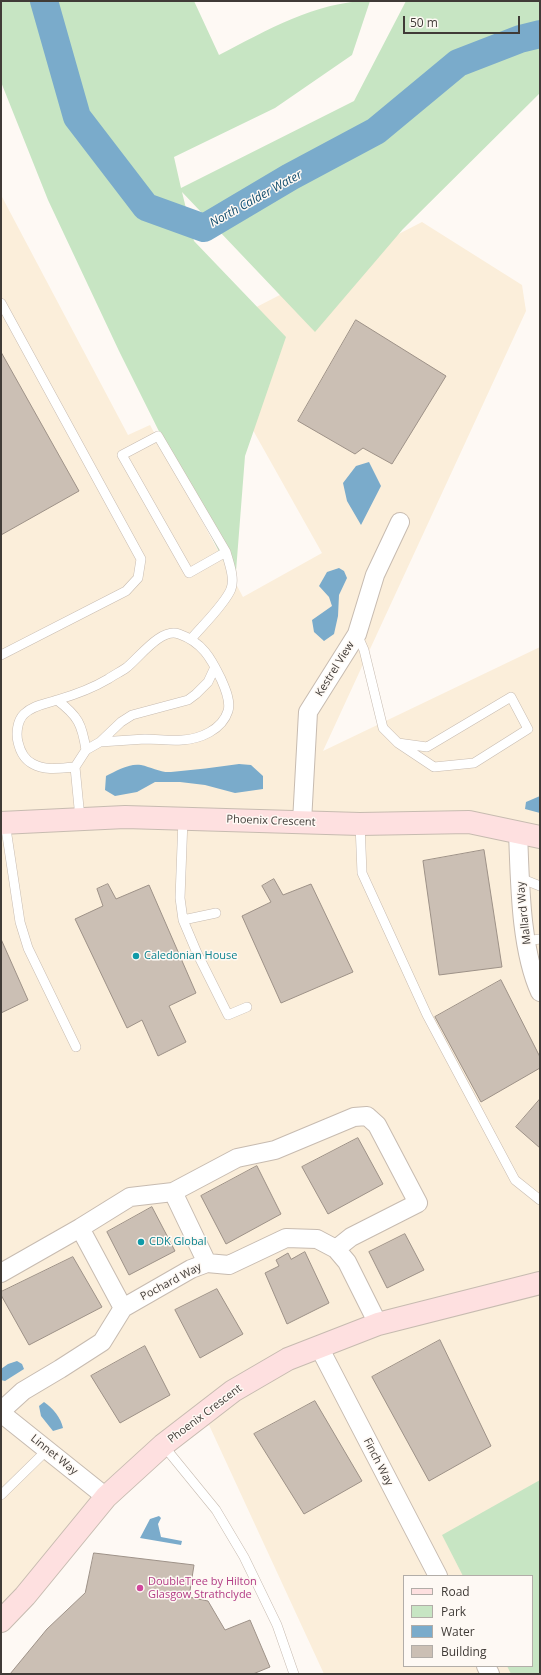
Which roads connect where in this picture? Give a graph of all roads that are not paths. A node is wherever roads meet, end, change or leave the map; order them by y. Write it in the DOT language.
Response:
graph roads {
  1 [pos="1,303"];
  2 [pos="400,522"];
  3 [pos="226,552"];
  4 [pos="357,634"];
  5 [pos="192,638"];
  6 [pos="1,655"];
  7 [pos="215,667"];
  8 [pos="57,700"];
  9 [pos="100,742"];
  10 [pos="398,742"];
  11 [pos="86,750"];
  12 [pos="75,767"];
  13 [pos="80,818"];
  14 [pos="183,819"];
  15 [pos="3,822"];
  16 [pos="302,822"];
  17 [pos="360,824"];
  18 [pos="518,832"];
  19 [pos="540,837"];
  20 [pos="520,878"];
  21 [pos="540,886"];
  22 [pos="216,913"];
  23 [pos="182,920"];
  24 [pos="533,940"];
  25 [pos="540,992"];
  26 [pos="247,1007"];
  27 [pos="76,1047"];
  28 [pos="172,1192"];
  29 [pos="540,1200"];
  30 [pos="80,1228"];
  31 [pos="336,1249"];
  32 [pos="206,1263"];
  33 [pos="1,1273"];
  34 [pos="540,1283"];
  35 [pos="123,1308"];
  36 [pos="378,1324"];
  37 [pos="319,1347"];
  38 [pos="1,1412"];
  39 [pos="163,1445"];
  40 [pos="47,1450"];
  41 [pos="1,1495"];
  42 [pos="106,1497"];
  43 [pos="437,1575"];
  44 [pos="1,1620"];
  45 [pos="294,1674"];
  1 -- 6 [label="lane"];
  2 -- 4 [label="street, Kestrel View"];
  3 -- 3 [label="lane"];
  3 -- 5 [label="lane"];
  4 -- 10 [label="lane"];
  4 -- 16 [label="street, Kestrel View"];
  5 -- 7 [label="lane"];
  5 -- 8 [label="lane"];
  7 -- 9 [label="lane"];
  7 -- 9 [label="lane"];
  8 -- 11 [label="lane"];
  8 -- 12 [label="lane"];
  9 -- 11 [label="lane"];
  10 -- 10 [label="lane"];
  11 -- 12 [label="lane"];
  12 -- 13 [label="lane"];
  13 -- 14 [label="street, Phoenix Crescent"];
  13 -- 15 [label="street, Phoenix Crescent"];
  14 -- 16 [label="street, Phoenix Crescent"];
  14 -- 23 [label="lane"];
  15 -- 27 [label="lane"];
  16 -- 17 [label="street, Phoenix Crescent"];
  17 -- 18 [label="street, Phoenix Crescent"];
  17 -- 29 [label="lane"];
  18 -- 19 [label="street, Phoenix Crescent"];
  18 -- 20 [label="street, Mallard Way"];
  20 -- 21 [label="lane"];
  20 -- 24 [label="street, Mallard Way"];
  22 -- 23 [label="lane"];
  23 -- 26 [label="lane"];
  24 -- 25 [label="street, Mallard Way"];
  28 -- 30 [label="street"];
  28 -- 31 [label="street"];
  28 -- 32 [label="street"];
  30 -- 33 [label="street"];
  30 -- 35 [label="street"];
  31 -- 32 [label="street, Pochard Way"];
  31 -- 36 [label="street, Pochard Way"];
  32 -- 35 [label="street, Pochard Way"];
  34 -- 36 [label="street, Phoenix Crescent"];
  35 -- 38 [label="street, Pochard Way"];
  36 -- 37 [label="street, Phoenix Crescent"];
  37 -- 39 [label="street, Phoenix Crescent"];
  37 -- 43 [label="street, Finch Way"];
  38 -- 40 [label="street, Linnet Way"];
  39 -- 42 [label="street, Phoenix Crescent"];
  39 -- 45 [label="lane"];
  40 -- 41 [label="lane"];
  40 -- 42 [label="street, Linnet Way"];
  42 -- 44 [label="street, Phoenix Crescent"];
}
